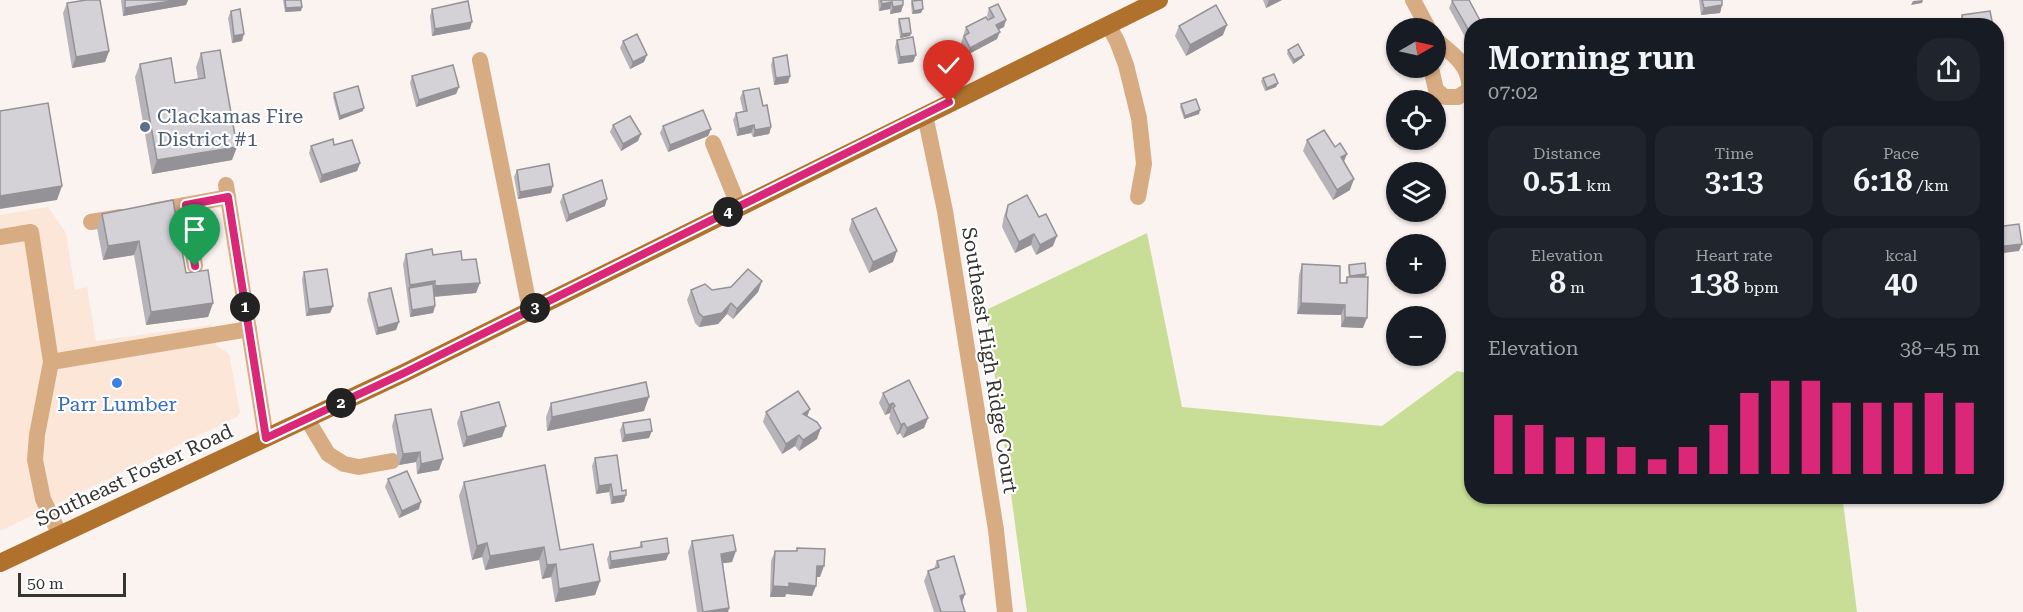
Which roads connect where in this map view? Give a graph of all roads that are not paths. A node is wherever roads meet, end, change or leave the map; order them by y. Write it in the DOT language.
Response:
graph roads {
  1 [pos="1159,0"];
  2 [pos="1413,0"];
  3 [pos="1423,18"];
  4 [pos="1108,26"];
  5 [pos="1446,48"];
  6 [pos="480,60"];
  7 [pos="1464,67"];
  8 [pos="1433,78"];
  9 [pos="1464,93"];
  10 [pos="925,115"];
  11 [pos="713,143"];
  12 [pos="1138,197"];
  13 [pos="186,205"];
  14 [pos="739,207"];
  15 [pos="91,222"];
  16 [pos="0,237"];
  17 [pos="195,266"];
  18 [pos="530,310"];
  19 [pos="249,329"];
  20 [pos="51,362"];
  21 [pos="307,419"];
  22 [pos="266,438"];
  23 [pos="392,461"];
  24 [pos="60,535"];
  25 [pos="0,563"];
  26 [pos="1005,612"];
  1 -- 4 [label="main road, Southeast Foster Road"];
  2 -- 3 [label="street"];
  4 -- 10 [label="main road, Southeast Foster Road"];
  4 -- 12 [label="street"];
  5 -- 7 [label="street"];
  6 -- 18 [label="street"];
  8 -- 9 [label="street"];
  10 -- 14 [label="main road, Southeast Foster Road"];
  10 -- 26 [label="street, Southeast High Ridge Court"];
  11 -- 14 [label="street"];
  13 -- 15 [label="street"];
  13 -- 17 [label="street"];
  13 -- 19 [label="street"];
  14 -- 18 [label="main road, Southeast Foster Road"];
  16 -- 20 [label="street"];
  18 -- 21 [label="main road, Southeast Foster Road"];
  19 -- 20 [label="street"];
  19 -- 22 [label="street"];
  20 -- 24 [label="street"];
  21 -- 22 [label="main road, Southeast Foster Road"];
  21 -- 23 [label="street"];
  22 -- 24 [label="main road, Southeast Foster Road"];
  24 -- 25 [label="main road, Southeast Foster Road"];
}
